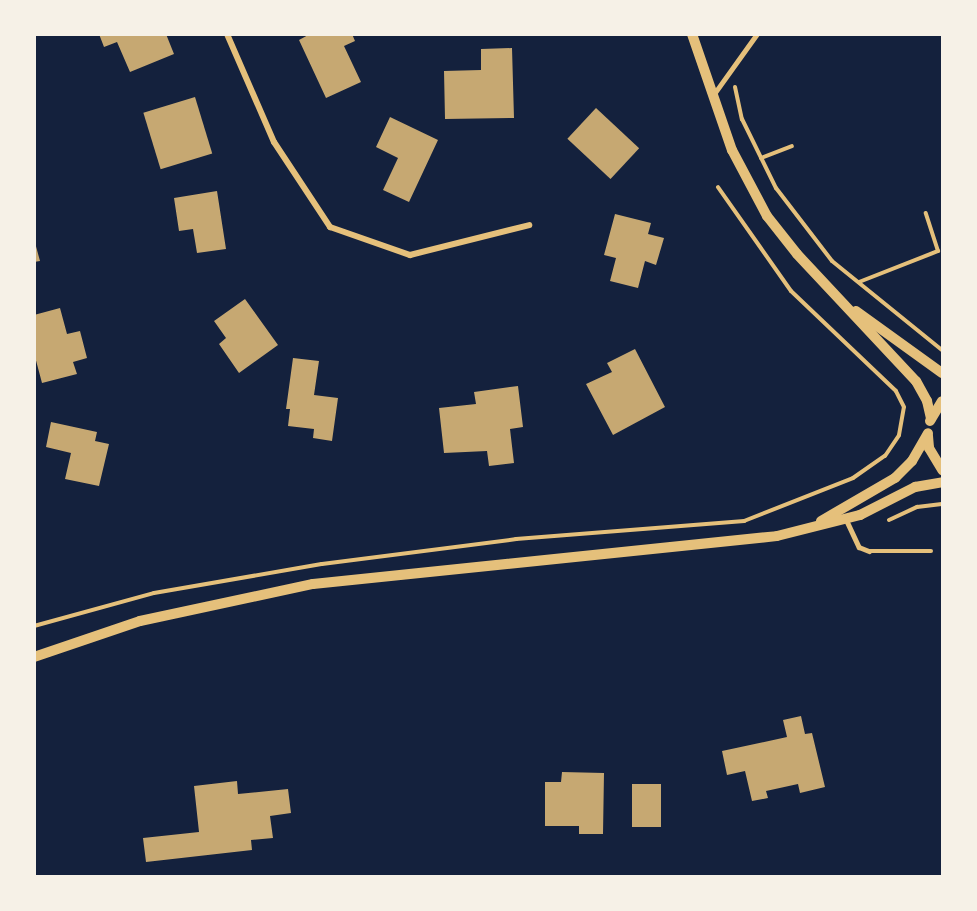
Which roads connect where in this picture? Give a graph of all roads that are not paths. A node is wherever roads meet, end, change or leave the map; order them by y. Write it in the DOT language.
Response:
graph roads {
  1 [pos="228,34"];
  2 [pos="692,34"];
  3 [pos="757,34"];
  4 [pos="714,94"];
  5 [pos="529,225"];
  6 [pos="845,304"];
  7 [pos="942,373"];
  8 [pos="942,401"];
  9 [pos="931,419"];
  10 [pos="928,433"];
  11 [pos="942,470"];
  12 [pos="942,482"];
  13 [pos="846,519"];
  14 [pos="810,527"];
  15 [pos="931,551"];
  16 [pos="34,657"];
  1 -- 5 [label="street"];
  2 -- 4 [label="street"];
  3 -- 4 [label="lane"];
  4 -- 6 [label="street"];
  6 -- 7 [label="street"];
  6 -- 9 [label="street"];
  8 -- 9 [label="street"];
  9 -- 10 [label="street"];
  10 -- 11 [label="street"];
  10 -- 14 [label="street"];
  12 -- 13 [label="street"];
  13 -- 14 [label="street"];
  13 -- 15 [label="lane"];
  14 -- 16 [label="street"];
}
